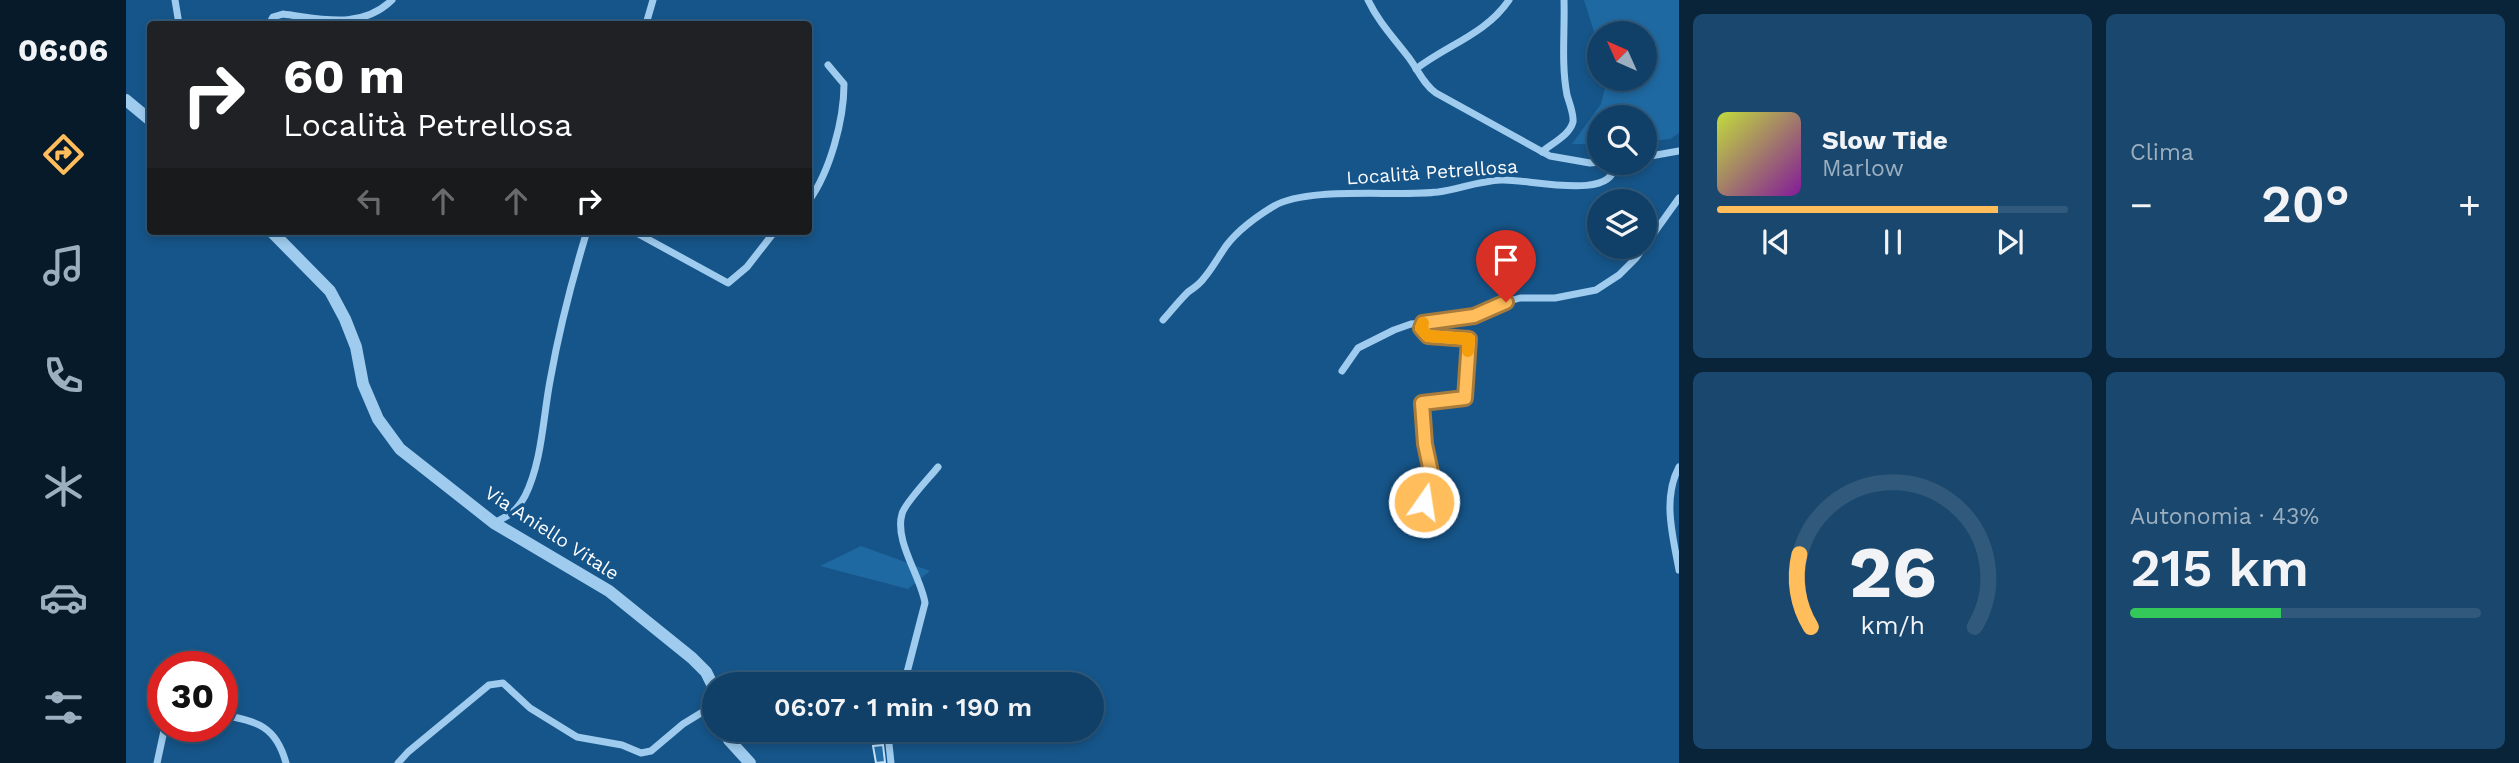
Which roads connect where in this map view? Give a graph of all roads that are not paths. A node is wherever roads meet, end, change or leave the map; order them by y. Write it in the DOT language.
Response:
graph roads {
  1 [pos="175,0"];
  2 [pos="393,0"];
  3 [pos="653,0"];
  4 [pos="1368,0"];
  5 [pos="1509,0"];
  6 [pos="1564,0"];
  7 [pos="178,21"];
  8 [pos="271,21"];
  9 [pos="349,21"];
  10 [pos="349,21"];
  11 [pos="647,21"];
  12 [pos="828,65"];
  13 [pos="1416,69"];
  14 [pos="126,100"];
  15 [pos="147,118"];
  16 [pos="1679,151"];
  17 [pos="1542,152"];
  18 [pos="1657,155"];
  19 [pos="1587,161"];
  20 [pos="1612,175"];
  21 [pos="812,197"];
  22 [pos="1679,198"];
  23 [pos="275,235"];
  24 [pos="586,235"];
  25 [pos="640,235"];
  26 [pos="772,235"];
  27 [pos="1163,320"];
  28 [pos="1423,323"];
  29 [pos="1342,370"];
  30 [pos="938,467"];
  31 [pos="1679,467"];
  32 [pos="1414,512"];
  33 [pos="494,523"];
  34 [pos="1679,570"];
  35 [pos="706,672"];
  36 [pos="907,672"];
  37 [pos="702,712"];
  38 [pos="238,719"];
  39 [pos="162,742"];
  40 [pos="731,742"];
  41 [pos="889,742"];
  42 [pos="158,763"];
  43 [pos="286,763"];
  44 [pos="398,763"];
  45 [pos="750,763"];
  46 [pos="891,763"];
  1 -- 7 [label="street"];
  2 -- 9 [label="street"];
  3 -- 11 [label="street"];
  4 -- 13 [label="street"];
  5 -- 13 [label="street"];
  6 -- 17 [label="street"];
  8 -- 10 [label="street"];
  12 -- 21 [label="street"];
  13 -- 17 [label="street"];
  14 -- 15 [label="street"];
  16 -- 18 [label="street"];
  17 -- 19 [label="street"];
  20 -- 27 [label="street, Località Petrellosa"];
  22 -- 28 [label="street"];
  23 -- 33 [label="street, Via Aniello Vitale"];
  24 -- 33 [label="street"];
  25 -- 26 [label="street"];
  28 -- 29 [label="street"];
  28 -- 32 [label="street"];
  30 -- 36 [label="street"];
  31 -- 34 [label="street"];
  33 -- 35 [label="street, Via Aniello Vitale"];
  37 -- 44 [label="street"];
  38 -- 43 [label="street"];
  39 -- 42 [label="street"];
  40 -- 45 [label="street"];
  41 -- 46 [label="street"];
}
